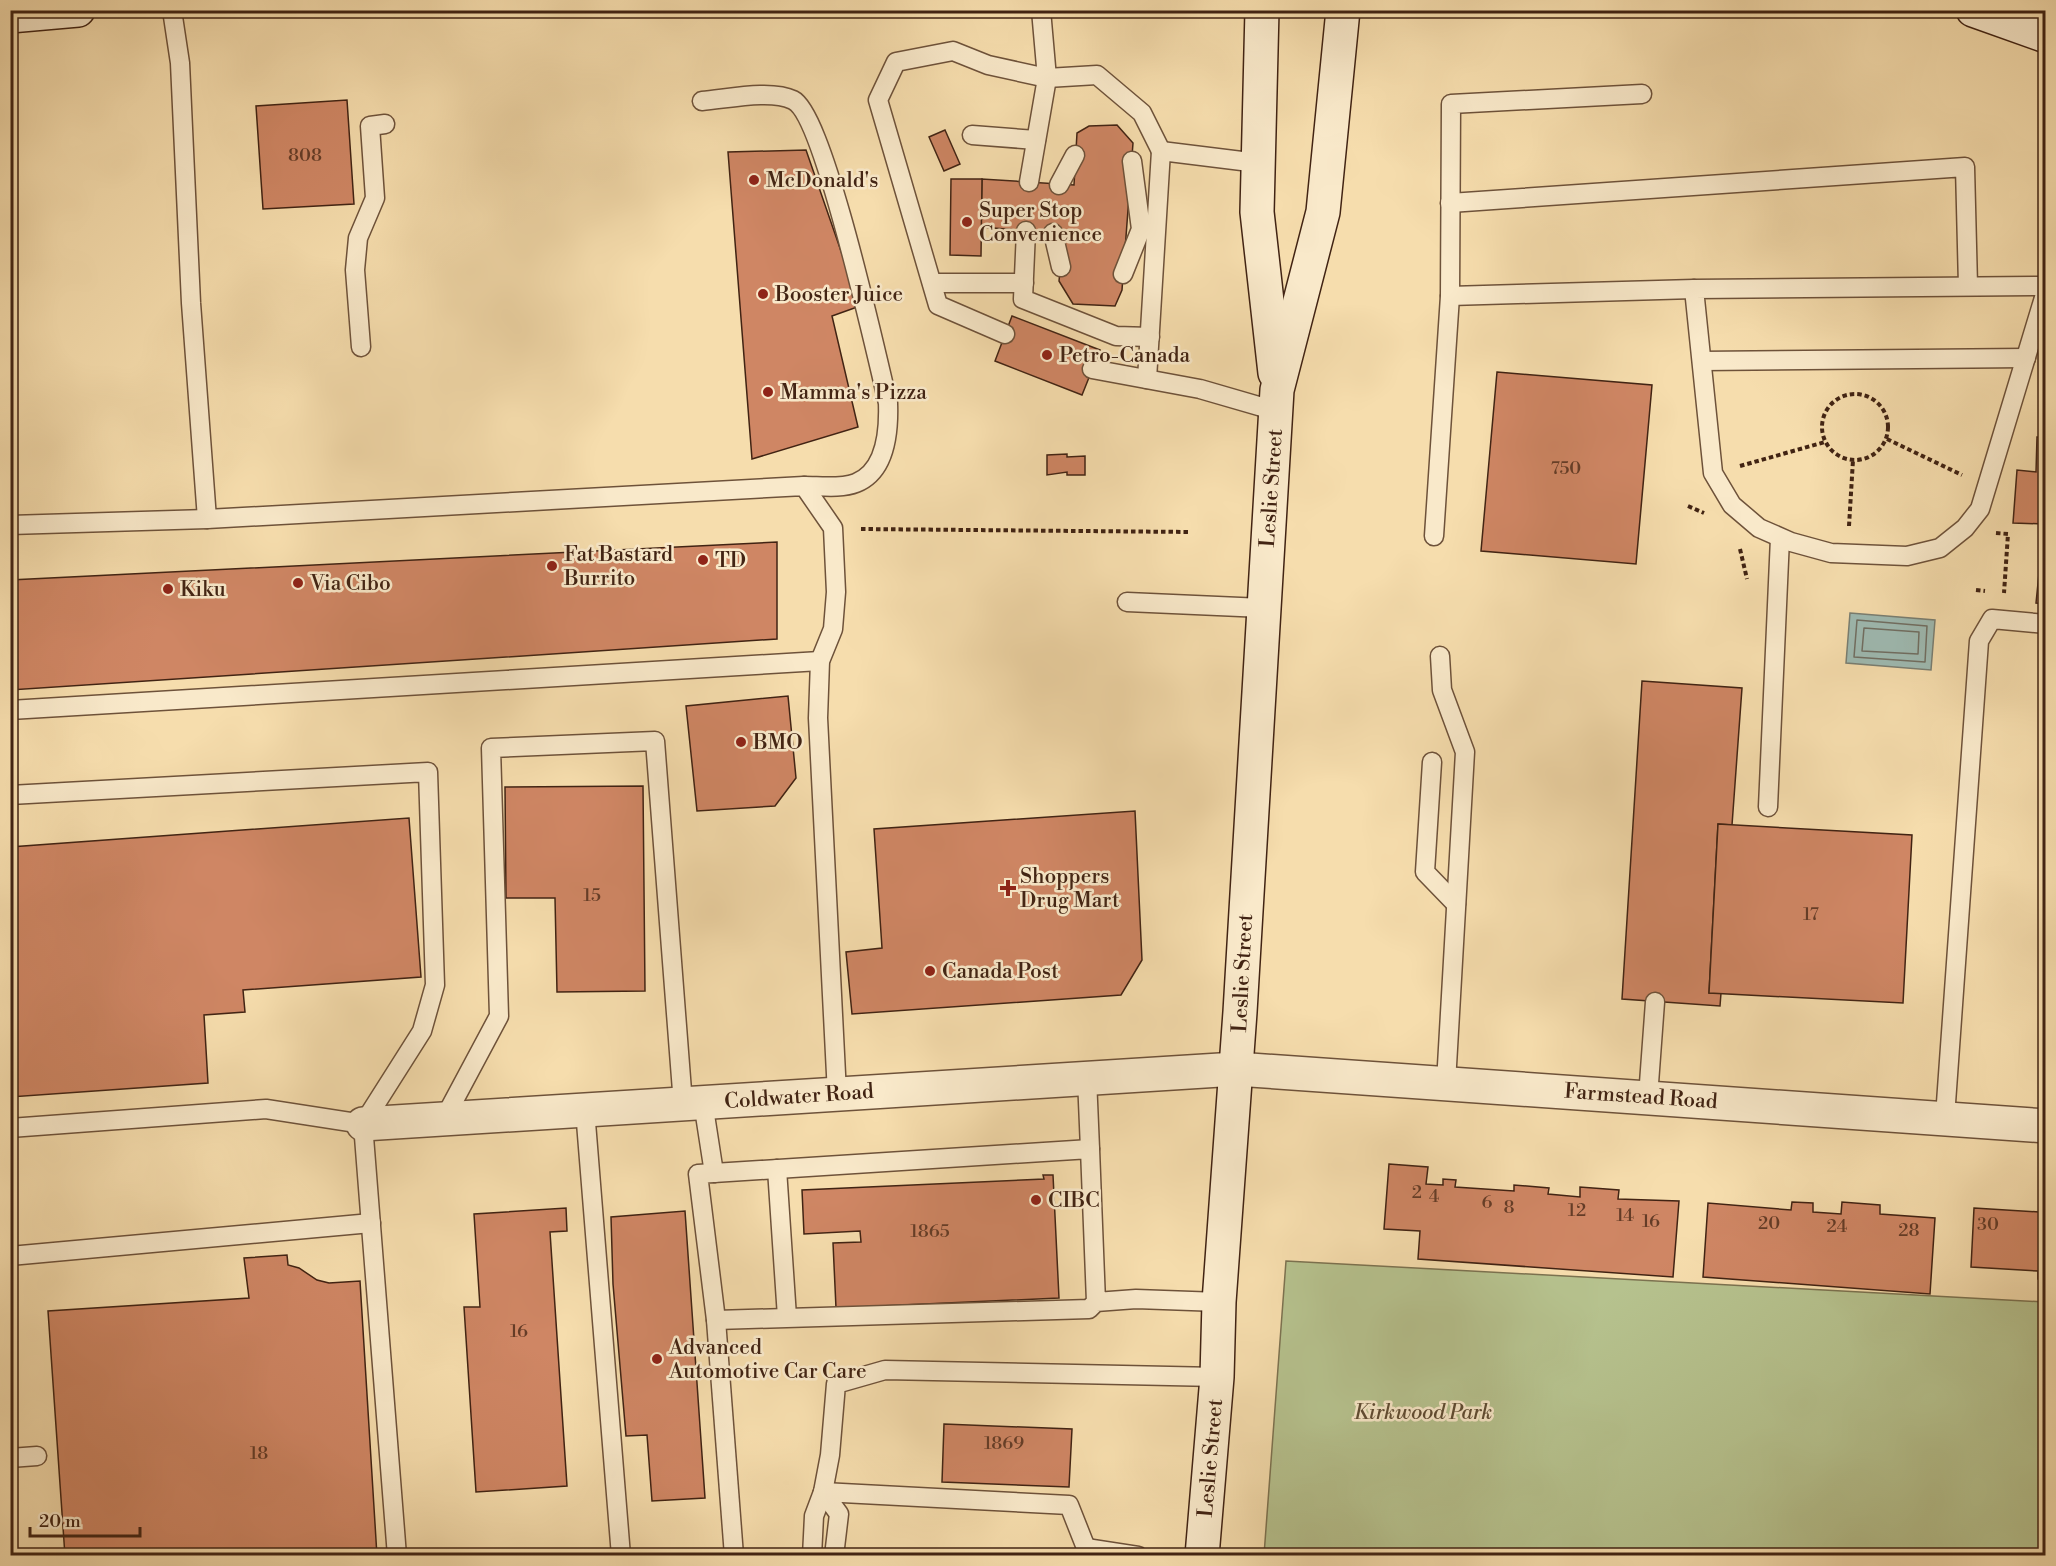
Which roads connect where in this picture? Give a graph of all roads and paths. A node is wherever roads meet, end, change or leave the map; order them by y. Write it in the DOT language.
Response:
graph roads {
  1 [pos="78,10"];
  2 [pos="172,10"];
  3 [pos="1041,10"];
  4 [pos="1262,10"];
  5 [pos="1343,10"];
  6 [pos="1973,10"];
  7 [pos="18,16"];
  8 [pos="2046,36"];
  9 [pos="1047,78"];
  10 [pos="1641,94"];
  11 [pos="702,101"];
  12 [pos="385,124"];
  13 [pos="972,135"];
  14 [pos="1035,140"];
  15 [pos="1161,151"];
  16 [pos="1075,155"];
  17 [pos="1132,161"];
  18 [pos="1258,163"];
  19 [pos="1029,182"];
  20 [pos="1059,185"];
  21 [pos="1129,195"];
  22 [pos="1450,203"];
  23 [pos="1026,231"];
  24 [pos="1141,232"];
  25 [pos="1053,233"];
  26 [pos="1061,267"];
  27 [pos="1123,274"];
  28 [pos="1024,283"];
  29 [pos="932,284"];
  30 [pos="1968,286"];
  31 [pos="2046,286"];
  32 [pos="1694,289"];
  33 [pos="2046,291"];
  34 [pos="1450,296"];
  35 [pos="1005,334"];
  36 [pos="1150,337"];
  37 [pos="361,347"];
  38 [pos="2026,358"];
  39 [pos="1702,361"];
  40 [pos="1092,369"];
  41 [pos="1147,379"];
  42 [pos="1277,400"];
  43 [pos="1887,439"];
  44 [pos="1825,442"];
  45 [pos="1854,460"];
  46 [pos="1740,466"];
  47 [pos="1971,479"];
  48 [pos="804,486"];
  49 [pos="207,519"];
  50 [pos="10,525"];
  51 [pos="833,528"];
  52 [pos="1190,532"];
  53 [pos="1434,536"];
  54 [pos="1848,536"];
  55 [pos="1780,538"];
  56 [pos="1126,602"];
  57 [pos="1263,608"];
  58 [pos="2046,624"];
  59 [pos="1440,656"];
  60 [pos="820,661"];
  61 [pos="10,710"];
  62 [pos="1432,762"];
  63 [pos="10,795"];
  64 [pos="1768,807"];
  65 [pos="1456,904"];
  66 [pos="1655,1002"];
  67 [pos="1236,1069"];
  68 [pos="1087,1078"];
  69 [pos="1446,1083"];
  70 [pos="837,1094"];
  71 [pos="1648,1097"];
  72 [pos="693,1103"];
  73 [pos="585,1110"];
  74 [pos="1945,1117"];
  75 [pos="444,1119"];
  76 [pos="363,1124"];
  77 [pos="2046,1126"];
  78 [pos="10,1128"];
  79 [pos="1090,1149"];
  80 [pos="777,1169"];
  81 [pos="714,1173"];
  82 [pos="371,1223"];
  83 [pos="10,1256"];
  84 [pos="1096,1302"];
  85 [pos="1219,1302"];
  86 [pos="788,1317"];
  87 [pos="716,1320"];
  88 [pos="1216,1377"];
  89 [pos="38,1456"];
  90 [pos="10,1458"];
  91 [pos="823,1492"];
  92 [pos="1085,1552"];
  93 [pos="397,1556"];
  94 [pos="621,1556"];
  95 [pos="734,1556"];
  96 [pos="812,1556"];
  97 [pos="834,1556"];
  98 [pos="1138,1556"];
  99 [pos="1202,1556"];
  1 -- 7 [label="main road"];
  2 -- 49 [label="lane"];
  3 -- 9 [label="lane"];
  4 -- 18 [label="main road, Leslie Street"];
  5 -- 42 [label="main road, Leslie Street"];
  6 -- 8 [label="main road"];
  9 -- 14 [label="lane"];
  9 -- 15 [label="lane"];
  9 -- 29 [label="lane"];
  10 -- 22 [label="lane"];
  11 -- 48 [label="lane"];
  12 -- 37 [label="lane"];
  13 -- 14 [label="lane"];
  14 -- 19 [label="lane"];
  15 -- 18 [label="lane"];
  15 -- 24 [label="lane"];
  16 -- 20 [label="lane"];
  17 -- 24 [label="lane"];
  18 -- 42 [label="main road, Leslie Street"];
  21 -- 24 [label="lane"];
  22 -- 30 [label="lane"];
  22 -- 34 [label="lane"];
  23 -- 28 [label="lane"];
  24 -- 27 [label="lane"];
  24 -- 36 [label="lane"];
  25 -- 26 [label="lane"];
  28 -- 29 [label="lane"];
  28 -- 36 [label="lane"];
  29 -- 35 [label="lane"];
  30 -- 31 [label="lane"];
  30 -- 32 [label="lane"];
  32 -- 34 [label="lane"];
  32 -- 39 [label="lane"];
  33 -- 38 [label="lane"];
  34 -- 53 [label="lane"];
  36 -- 41 [label="lane"];
  38 -- 39 [label="lane"];
  38 -- 55 [label="lane"];
  39 -- 55 [label="lane"];
  40 -- 41 [label="lane"];
  41 -- 42 [label="lane"];
  42 -- 57 [label="main road, Leslie Street"];
  43 -- 44 [label="path"];
  43 -- 45 [label="path"];
  43 -- 47 [label="path"];
  44 -- 45 [label="path"];
  44 -- 46 [label="path"];
  45 -- 54 [label="path"];
  48 -- 49 [label="lane"];
  48 -- 51 [label="lane"];
  49 -- 50 [label="lane"];
  51 -- 52 [label="path"];
  51 -- 60 [label="lane"];
  55 -- 64 [label="lane"];
  56 -- 57 [label="lane"];
  57 -- 67 [label="main road, Leslie Street"];
  58 -- 74 [label="lane"];
  59 -- 65 [label="lane"];
  60 -- 61 [label="lane"];
  60 -- 70 [label="lane"];
  62 -- 65 [label="lane"];
  63 -- 76 [label="lane"];
  65 -- 69 [label="lane"];
  66 -- 71 [label="lane"];
  67 -- 68 [label="main road, Coldwater Road"];
  67 -- 69 [label="main road, Farmstead Road"];
  67 -- 85 [label="main road, Leslie Street"];
  68 -- 70 [label="main road, Coldwater Road"];
  68 -- 79 [label="lane"];
  69 -- 71 [label="main road, Farmstead Road"];
  70 -- 72 [label="main road, Coldwater Road"];
  71 -- 74 [label="main road, Farmstead Road"];
  72 -- 73 [label="main road, Coldwater Road"];
  72 -- 75 [label="lane"];
  72 -- 81 [label="lane"];
  73 -- 75 [label="main road, Coldwater Road"];
  73 -- 94 [label="lane"];
  74 -- 77 [label="main road, Farmstead Road"];
  75 -- 76 [label="main road, Coldwater Road"];
  76 -- 78 [label="lane"];
  76 -- 82 [label="lane"];
  79 -- 80 [label="lane"];
  79 -- 84 [label="lane"];
  80 -- 81 [label="lane"];
  80 -- 86 [label="lane"];
  81 -- 87 [label="lane"];
  82 -- 83 [label="lane"];
  82 -- 93 [label="lane"];
  84 -- 85 [label="lane"];
  84 -- 86 [label="lane"];
  85 -- 88 [label="main road, Leslie Street"];
  86 -- 87 [label="lane"];
  87 -- 95 [label="lane"];
  88 -- 91 [label="lane"];
  88 -- 99 [label="main road, Leslie Street"];
  89 -- 90 [label="lane"];
  91 -- 92 [label="lane"];
  91 -- 96 [label="lane"];
  91 -- 97 [label="lane"];
  92 -- 98 [label="lane"];
}
